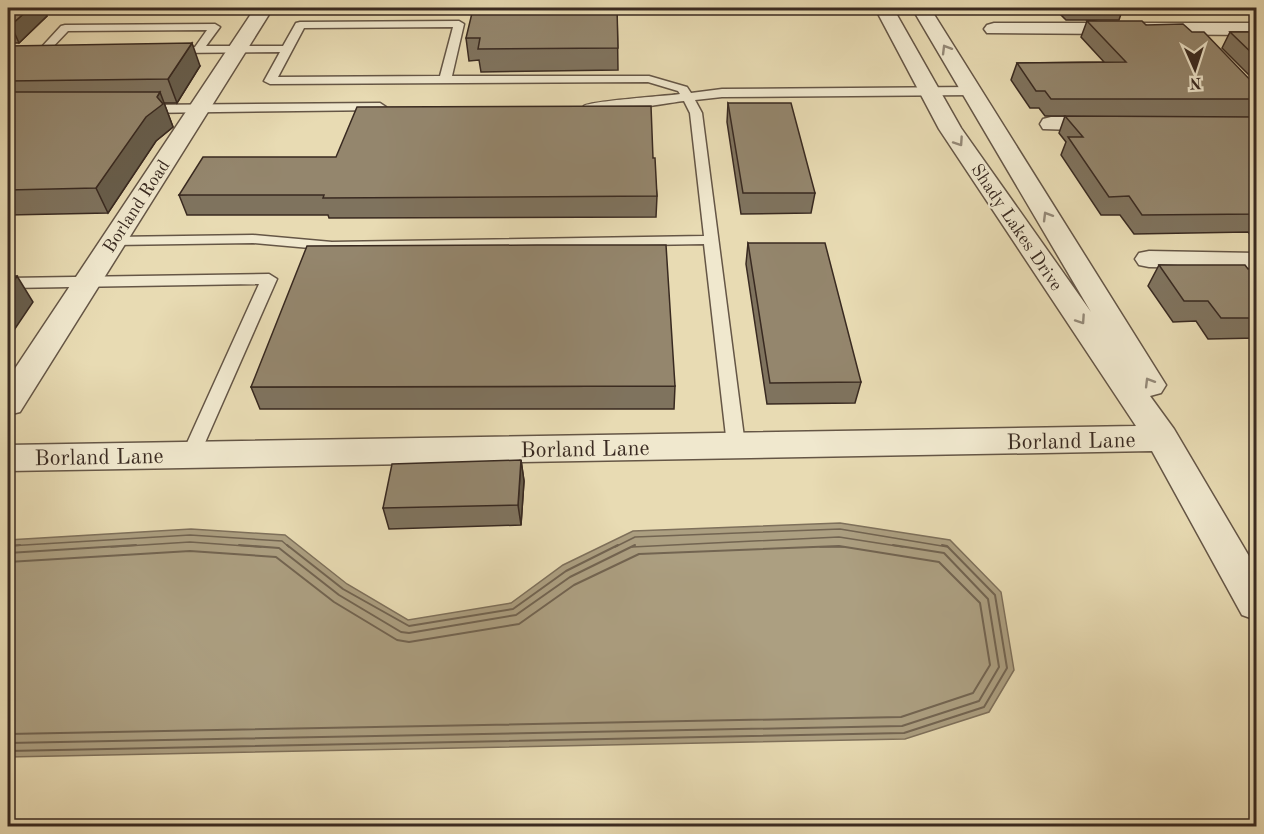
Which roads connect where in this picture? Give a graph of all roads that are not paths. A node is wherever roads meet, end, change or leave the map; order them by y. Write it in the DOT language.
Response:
graph roads {
  1 [pos="264,8"];
  2 [pos="884,8"];
  3 [pos="921,8"];
  4 [pos="1193,28"];
  5 [pos="994,29"];
  6 [pos="1257,29"];
  7 [pos="287,49"];
  8 [pos="162,50"];
  9 [pos="198,50"];
  10 [pos="237,50"];
  11 [pos="43,51"];
  12 [pos="1212,52"];
  13 [pos="445,79"];
  14 [pos="972,91"];
  15 [pos="929,92"];
  16 [pos="687,98"];
  17 [pos="575,106"];
  18 [pos="387,107"];
  19 [pos="199,108"];
  20 [pos="127,109"];
  21 [pos="1051,124"];
  22 [pos="1132,125"];
  23 [pos="711,240"];
  24 [pos="113,241"];
  25 [pos="1149,259"];
  26 [pos="1257,261"];
  27 [pos="87,282"];
  28 [pos="8,283"];
  29 [pos="8,404"];
  30 [pos="1162,438"];
  31 [pos="736,446"];
  32 [pos="191,454"];
  33 [pos="8,458"];
  34 [pos="1257,603"];
  1 -- 10 [label="street, Borland Road"];
  2 -- 15 [label="street, Shady Lakes Drive"];
  14 -- 3 [label="street, Shady Lakes Drive, one-way"];
  4 -- 5 [label="street"];
  4 -- 6 [label="street"];
  4 -- 12 [label="street"];
  7 -- 10 [label="lane"];
  7 -- 13 [label="lane"];
  7 -- 13 [label="lane"];
  8 -- 9 [label="lane"];
  9 -- 10 [label="lane"];
  9 -- 11 [label="lane"];
  10 -- 19 [label="street, Borland Road"];
  13 -- 16 [label="lane"];
  14 -- 15 [label="lane"];
  30 -- 14 [label="street, Shady Lakes Drive, one-way"];
  15 -- 16 [label="lane"];
  15 -- 30 [label="street, Shady Lakes Drive, one-way"];
  16 -- 17 [label="lane"];
  16 -- 23 [label="lane"];
  18 -- 19 [label="lane"];
  19 -- 20 [label="lane"];
  19 -- 24 [label="street, Borland Road"];
  21 -- 22 [label="street"];
  23 -- 24 [label="lane"];
  23 -- 31 [label="lane"];
  24 -- 27 [label="street, Borland Road"];
  25 -- 26 [label="street"];
  27 -- 28 [label="lane"];
  27 -- 29 [label="street, Borland Road"];
  27 -- 32 [label="lane"];
  30 -- 31 [label="street, Borland Lane"];
  30 -- 34 [label="street, Shady Lakes Drive"];
  31 -- 32 [label="street, Borland Lane"];
  32 -- 33 [label="street, Borland Lane"];
}
